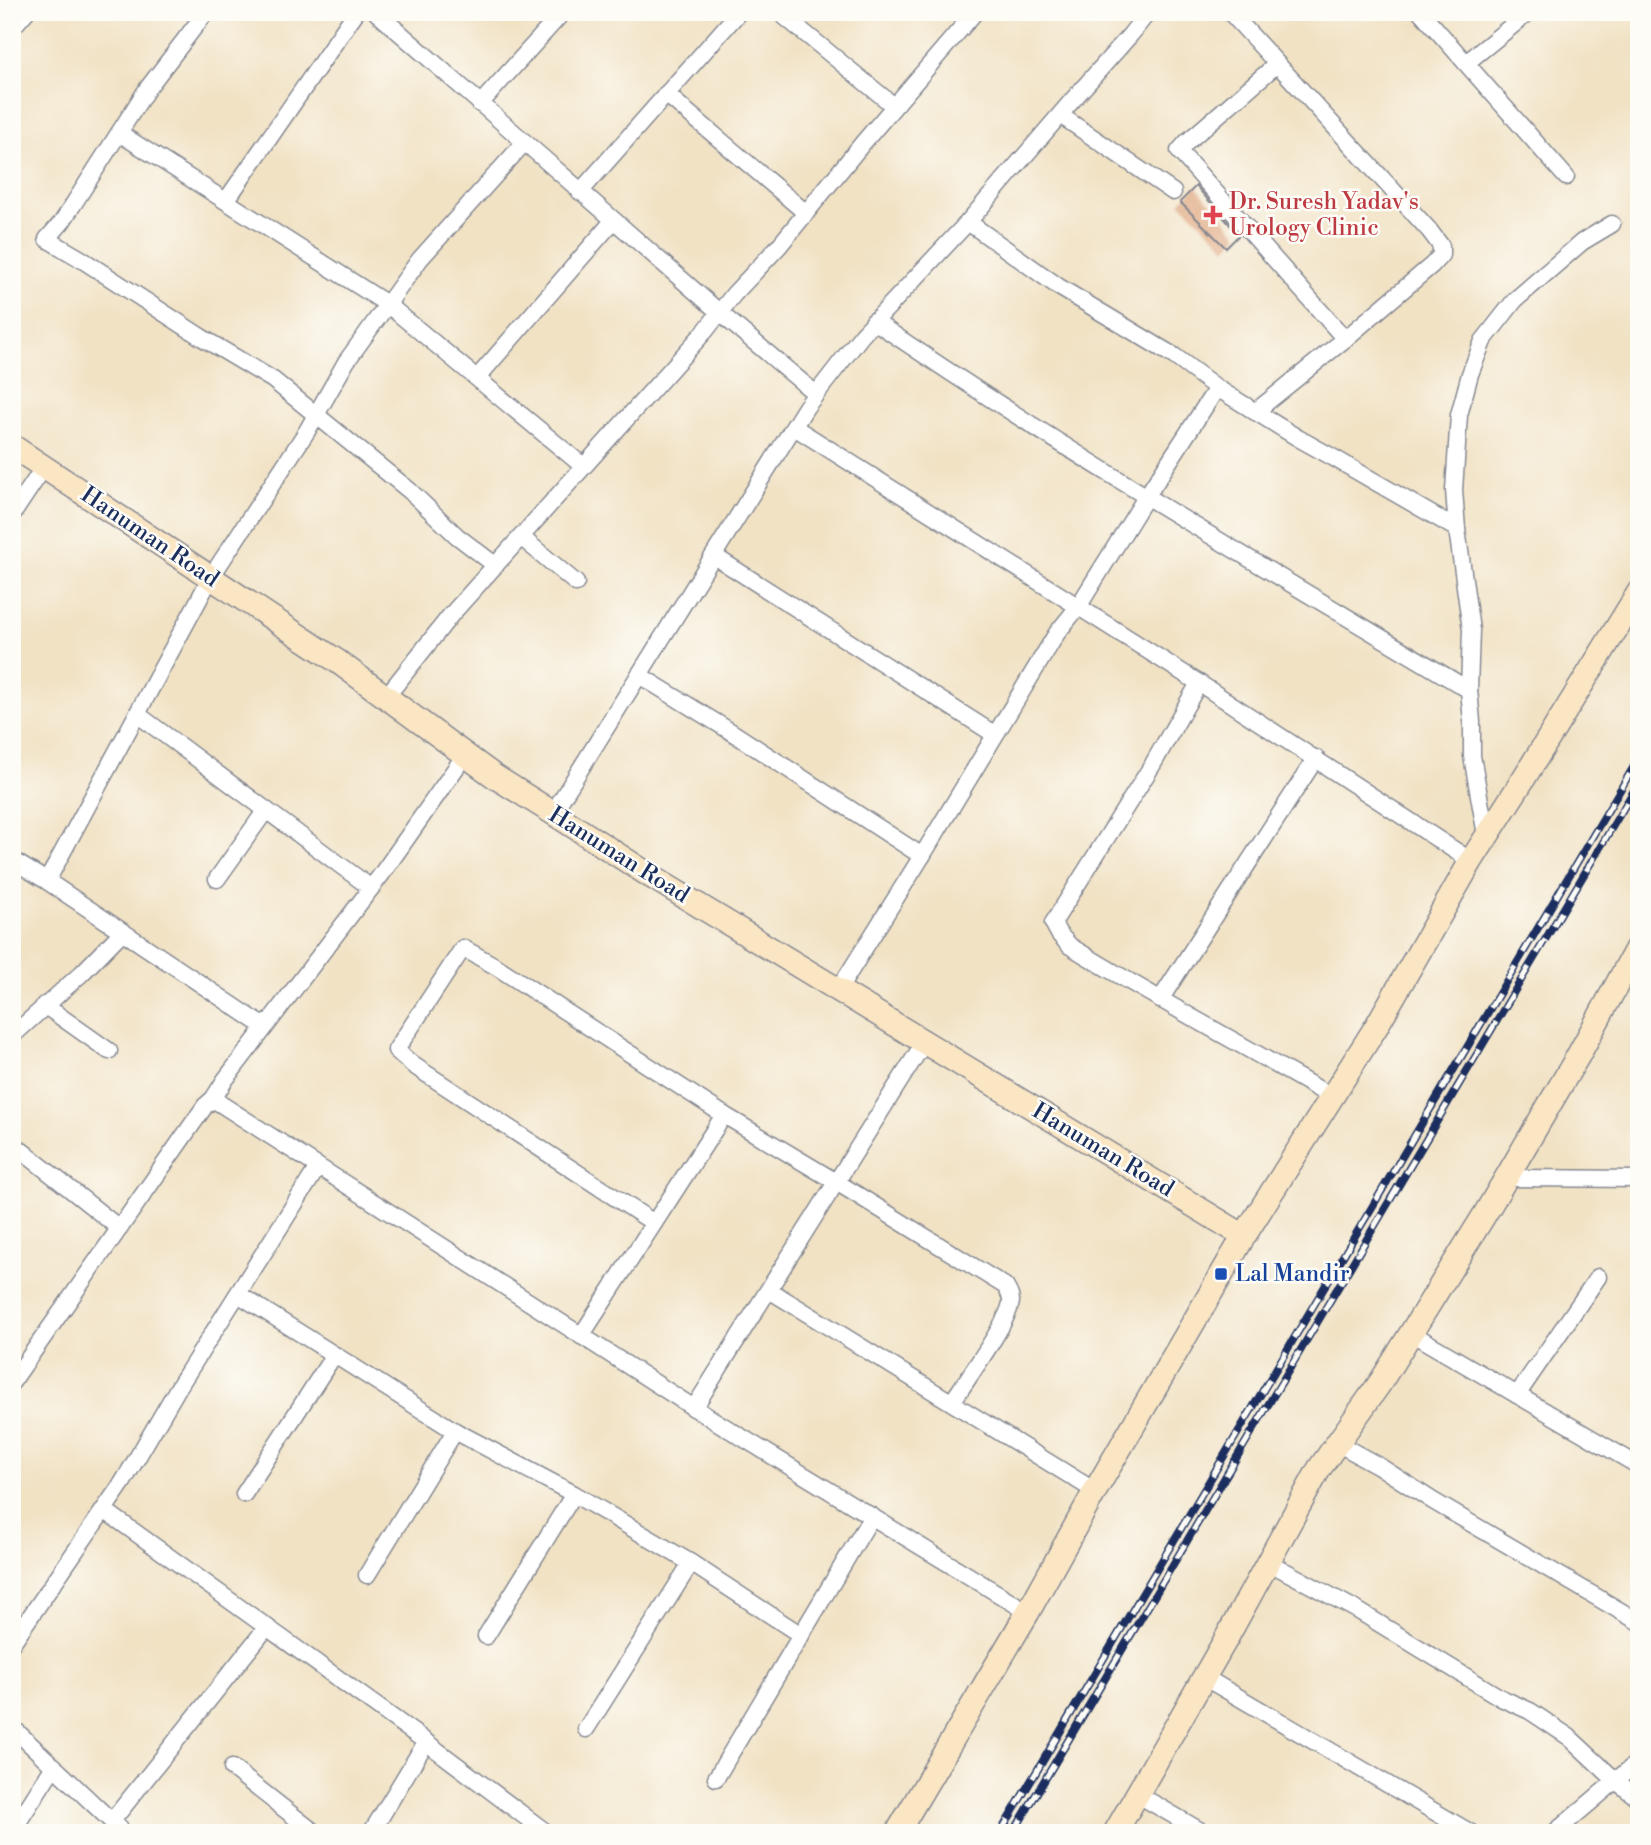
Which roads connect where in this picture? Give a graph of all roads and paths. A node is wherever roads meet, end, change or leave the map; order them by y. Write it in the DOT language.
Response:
graph roads {
  1 [pos="26,12"];
  2 [pos="206,12"];
  3 [pos="356,12"];
  4 [pos="376,12"];
  5 [pos="563,12"];
  6 [pos="739,12"];
  7 [pos="779,12"];
  8 [pos="975,12"];
  9 [pos="1148,12"];
  10 [pos="1230,12"];
  11 [pos="1421,12"];
  12 [pos="1529,12"];
  13 [pos="12,28"];
  14 [pos="1466,63"];
  15 [pos="1277,64"];
  16 [pos="666,94"];
  17 [pos="480,104"];
  18 [pos="894,106"];
  19 [pos="1060,115"];
  20 [pos="119,133"];
  21 [pos="524,143"];
  22 [pos="1566,177"];
  23 [pos="580,192"];
  24 [pos="1173,192"];
  25 [pos="226,201"];
  26 [pos="806,213"];
  27 [pos="613,221"];
  28 [pos="968,222"];
  29 [pos="1612,224"];
  30 [pos="387,304"];
  31 [pos="720,313"];
  32 [pos="874,321"];
  33 [pos="1345,339"];
  34 [pos="477,378"];
  35 [pos="1217,388"];
  36 [pos="816,394"];
  37 [pos="1255,412"];
  38 [pos="316,415"];
  39 [pos="794,427"];
  40 [pos="12,446"];
  41 [pos="44,467"];
  42 [pos="583,467"];
  43 [pos="1146,497"];
  44 [pos="12,516"];
  45 [pos="1457,529"];
  46 [pos="521,537"];
  47 [pos="714,556"];
  48 [pos="495,565"];
  49 [pos="211,577"];
  50 [pos="576,583"];
  51 [pos="1639,592"];
  52 [pos="1078,607"];
  53 [pos="639,675"];
  54 [pos="1199,683"];
  55 [pos="1469,690"];
  56 [pos="386,697"];
  57 [pos="137,713"];
  58 [pos="995,734"];
  59 [pos="465,755"];
  60 [pos="1315,758"];
  61 [pos="267,810"];
  62 [pos="553,813"];
  63 [pos="1486,835"];
  64 [pos="922,856"];
  65 [pos="12,860"];
  66 [pos="1471,861"];
  67 [pos="217,879"];
  68 [pos="47,881"];
  69 [pos="371,888"];
  70 [pos="122,932"];
  71 [pos="1639,944"];
  72 [pos="839,989"];
  73 [pos="1160,1000"];
  74 [pos="44,1005"];
  75 [pos="265,1027"];
  76 [pos="12,1036"];
  77 [pos="925,1041"];
  78 [pos="109,1051"];
  79 [pos="1332,1097"];
  80 [pos="213,1099"];
  81 [pos="724,1115"];
  82 [pos="12,1143"];
  83 [pos="318,1167"];
  84 [pos="1507,1178"];
  85 [pos="1639,1179"];
  86 [pos="838,1183"];
  87 [pos="654,1223"];
  88 [pos="120,1228"];
  89 [pos="1244,1236"];
  90 [pos="1598,1277"];
  91 [pos="769,1290"];
  92 [pos="238,1294"];
  93 [pos="1412,1333"];
  94 [pos="581,1336"];
  95 [pos="334,1355"];
  96 [pos="12,1382"];
  97 [pos="1517,1395"];
  98 [pos="952,1402"];
  99 [pos="694,1408"];
  100 [pos="455,1431"];
  101 [pos="1337,1443"];
  102 [pos="1639,1465"];
  103 [pos="1095,1491"];
  104 [pos="244,1494"];
  105 [pos="573,1494"];
  106 [pos="104,1510"];
  107 [pos="872,1516"];
  108 [pos="1268,1562"];
  109 [pos="691,1563"];
  110 [pos="367,1575"];
  111 [pos="1028,1612"];
  112 [pos="1639,1622"];
  113 [pos="267,1627"];
  114 [pos="801,1635"];
  115 [pos="486,1636"];
  116 [pos="12,1643"];
  117 [pos="1204,1677"];
  118 [pos="12,1727"];
  119 [pos="586,1729"];
  120 [pos="426,1742"];
  121 [pos="1639,1761"];
  122 [pos="54,1766"];
  123 [pos="232,1768"];
  124 [pos="716,1778"];
  125 [pos="1615,1780"];
  126 [pos="1137,1794"];
  127 [pos="1639,1798"];
  128 [pos="111,1821"];
  129 [pos="529,1827"];
  130 [pos="12,1832"];
  131 [pos="124,1833"];
  132 [pos="315,1833"];
  133 [pos="371,1833"];
  134 [pos="547,1833"];
  135 [pos="897,1833"];
  136 [pos="1115,1833"];
  137 [pos="1204,1833"];
  138 [pos="1471,1833"];
  139 [pos="1554,1833"];
  1 -- 13 [label="street"];
  2 -- 20 [label="street"];
  3 -- 25 [label="street"];
  4 -- 17 [label="street"];
  5 -- 17 [label="street"];
  6 -- 16 [label="street"];
  7 -- 18 [label="street"];
  8 -- 18 [label="street"];
  9 -- 19 [label="street"];
  10 -- 15 [label="street"];
  11 -- 14 [label="street"];
  12 -- 14 [label="street"];
  14 -- 22 [label="street"];
  15 -- 33 [label="street"];
  15 -- 33 [label="street"];
  16 -- 23 [label="street"];
  16 -- 26 [label="street"];
  17 -- 21 [label="street"];
  18 -- 26 [label="street"];
  19 -- 24 [label="street"];
  19 -- 28 [label="street"];
  20 -- 25 [label="street"];
  20 -- 38 [label="street"];
  21 -- 23 [label="street"];
  21 -- 30 [label="street"];
  23 -- 27 [label="street"];
  25 -- 30 [label="street"];
  26 -- 31 [label="street"];
  27 -- 31 [label="street"];
  27 -- 34 [label="street"];
  28 -- 32 [label="street"];
  28 -- 35 [label="street"];
  29 -- 45 [label="street"];
  30 -- 34 [label="street"];
  30 -- 38 [label="street"];
  31 -- 36 [label="street"];
  31 -- 42 [label="street"];
  32 -- 36 [label="street"];
  32 -- 43 [label="street"];
  33 -- 37 [label="street"];
  34 -- 42 [label="street"];
  35 -- 37 [label="street"];
  35 -- 43 [label="street"];
  36 -- 39 [label="street"];
  37 -- 45 [label="street"];
  38 -- 48 [label="street"];
  38 -- 49 [label="street"];
  39 -- 47 [label="street"];
  39 -- 52 [label="street"];
  40 -- 41 [label="street, Hanuman Road"];
  41 -- 44 [label="street"];
  41 -- 49 [label="street, Hanuman Road"];
  42 -- 46 [label="street"];
  43 -- 52 [label="street"];
  43 -- 55 [label="street"];
  45 -- 55 [label="street"];
  46 -- 48 [label="street"];
  46 -- 50 [label="street"];
  47 -- 53 [label="street"];
  47 -- 58 [label="street"];
  48 -- 56 [label="street"];
  49 -- 56 [label="street, Hanuman Road"];
  49 -- 57 [label="street"];
  51 -- 63 [label="street"];
  52 -- 54 [label="street"];
  52 -- 58 [label="street"];
  53 -- 62 [label="street"];
  53 -- 64 [label="street"];
  54 -- 60 [label="street"];
  54 -- 73 [label="street"];
  55 -- 63 [label="street"];
  56 -- 59 [label="street, Hanuman Road"];
  57 -- 61 [label="street"];
  57 -- 68 [label="street"];
  58 -- 64 [label="street"];
  59 -- 62 [label="street, Hanuman Road"];
  59 -- 69 [label="street"];
  60 -- 66 [label="street"];
  60 -- 73 [label="street"];
  61 -- 67 [label="street"];
  61 -- 69 [label="street"];
  62 -- 72 [label="street, Hanuman Road"];
  63 -- 66 [label="street"];
  64 -- 72 [label="street"];
  65 -- 68 [label="street"];
  66 -- 79 [label="street"];
  68 -- 70 [label="street"];
  69 -- 75 [label="street"];
  70 -- 74 [label="street"];
  70 -- 75 [label="street"];
  71 -- 84 [label="street"];
  72 -- 77 [label="street, Hanuman Road"];
  73 -- 79 [label="street"];
  74 -- 76 [label="street"];
  74 -- 78 [label="street"];
  75 -- 80 [label="street"];
  77 -- 86 [label="street"];
  77 -- 89 [label="street, Hanuman Road"];
  79 -- 89 [label="street"];
  80 -- 83 [label="street"];
  80 -- 88 [label="street"];
  81 -- 86 [label="street"];
  81 -- 87 [label="street"];
  81 -- 87 [label="street"];
  82 -- 88 [label="street"];
  83 -- 92 [label="street"];
  83 -- 94 [label="street"];
  84 -- 85 [label="street"];
  84 -- 93 [label="street"];
  86 -- 91 [label="street"];
  86 -- 98 [label="street"];
  87 -- 94 [label="street"];
  88 -- 96 [label="street"];
  89 -- 103 [label="street"];
  90 -- 97 [label="street"];
  91 -- 98 [label="street"];
  91 -- 99 [label="street"];
  92 -- 95 [label="street"];
  92 -- 106 [label="street"];
  93 -- 97 [label="street"];
  93 -- 101 [label="street"];
  94 -- 99 [label="street"];
  95 -- 100 [label="street"];
  95 -- 104 [label="street"];
  97 -- 102 [label="street"];
  98 -- 103 [label="street"];
  99 -- 107 [label="street"];
  100 -- 105 [label="street"];
  100 -- 110 [label="street"];
  101 -- 108 [label="street"];
  101 -- 112 [label="street"];
  103 -- 111 [label="street"];
  105 -- 109 [label="street"];
  105 -- 115 [label="street"];
  106 -- 113 [label="street"];
  106 -- 116 [label="street"];
  107 -- 111 [label="street"];
  107 -- 114 [label="street"];
  108 -- 117 [label="street"];
  108 -- 125 [label="street"];
  109 -- 114 [label="street"];
  109 -- 119 [label="street"];
  111 -- 135 [label="street"];
  113 -- 120 [label="street"];
  113 -- 128 [label="street"];
  114 -- 124 [label="street"];
  117 -- 126 [label="street"];
  117 -- 138 [label="street"];
  118 -- 122 [label="street"];
  120 -- 129 [label="street"];
  120 -- 133 [label="street"];
  121 -- 125 [label="street"];
  122 -- 128 [label="street"];
  122 -- 130 [label="street"];
  123 -- 132 [label="street"];
  125 -- 127 [label="street"];
  125 -- 139 [label="street"];
  126 -- 136 [label="street"];
  126 -- 137 [label="street"];
  128 -- 131 [label="street"];
  129 -- 134 [label="street"];
}
